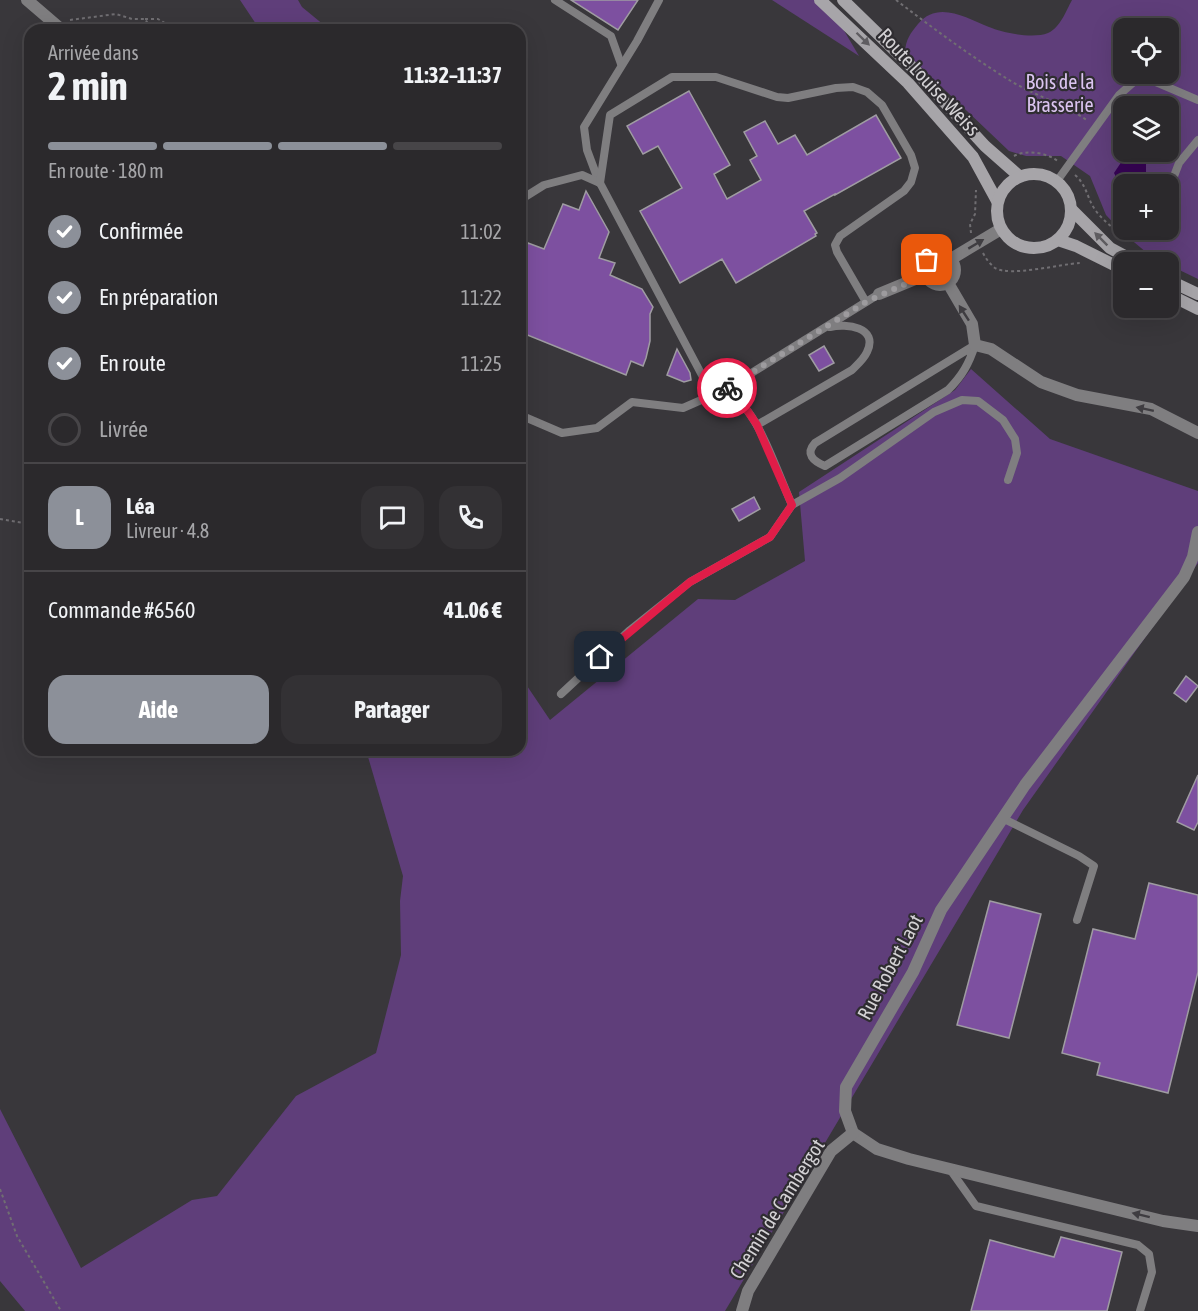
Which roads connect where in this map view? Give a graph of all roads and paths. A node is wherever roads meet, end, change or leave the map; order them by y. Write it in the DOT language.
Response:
graph roads {
  1 [pos="27,0"];
  2 [pos="555,0"];
  3 [pos="658,0"];
  4 [pos="820,0"];
  5 [pos="843,0"];
  6 [pos="896,0"];
  7 [pos="145,19"];
  8 [pos="55,24"];
  9 [pos="67,24"];
  10 [pos="148,24"];
  11 [pos="167,24"];
  12 [pos="621,63"];
  13 [pos="1198,100"];
  14 [pos="1096,127"];
  15 [pos="1198,140"];
  16 [pos="1175,174"];
  17 [pos="1020,176"];
  18 [pos="1057,181"];
  19 [pos="600,183"];
  20 [pos="526,196"];
  21 [pos="998,201"];
  22 [pos="1071,209"];
  23 [pos="1096,212"];
  24 [pos="1001,229"];
  25 [pos="1058,240"];
  26 [pos="1137,248"];
  27 [pos="1121,252"];
  28 [pos="951,259"];
  29 [pos="1113,264"];
  30 [pos="925,275"];
  31 [pos="948,283"];
  32 [pos="1179,285"];
  33 [pos="879,294"];
  34 [pos="1198,294"];
  35 [pos="1179,300"];
  36 [pos="866,302"];
  37 [pos="1198,309"];
  38 [pos="822,329"];
  39 [pos="975,345"];
  40 [pos="724,390"];
  41 [pos="526,418"];
  42 [pos="757,425"];
  43 [pos="1198,433"];
  44 [pos="1008,480"];
  45 [pos="792,505"];
  46 [pos="0,519"];
  47 [pos="24,523"];
  48 [pos="1198,532"];
  49 [pos="561,694"];
  50 [pos="1002,818"];
  51 [pos="1077,920"];
  52 [pos="853,1133"];
  53 [pos="949,1168"];
  54 [pos="0,1189"];
  55 [pos="1198,1226"];
  56 [pos="61,1311"];
  57 [pos="742,1311"];
  58 [pos="1140,1311"];
  1 -- 8 [label="street"];
  2 -- 12 [label="lane"];
  3 -- 12 [label="lane"];
  4 -- 21 [label="main road, Route Louise Weiss, one-way"];
  5 -- 17 [label="main road, Route Louise Weiss"];
  6 -- 14 [label="path"];
  7 -- 9 [label="path"];
  7 -- 10 [label="path"];
  7 -- 11 [label="path"];
  12 -- 19 [label="lane"];
  13 -- 14 [label="lane"];
  14 -- 18 [label="lane"];
  15 -- 16 [label="lane"];
  17 -- 18 [label="main road"];
  17 -- 21 [label="main road"];
  18 -- 22 [label="main road"];
  19 -- 20 [label="lane"];
  19 -- 36 [label="lane"];
  19 -- 40 [label="lane"];
  21 -- 24 [label="main road"];
  22 -- 25 [label="main road"];
  27 -- 22 [label="main road, one-way"];
  23 -- 26 [label="path"];
  24 -- 25 [label="main road"];
  28 -- 24 [label="street, one-way"];
  25 -- 29 [label="main road"];
  28 -- 30 [label="street"];
  28 -- 31 [label="street"];
  30 -- 31 [label="street"];
  30 -- 33 [label="street"];
  39 -- 31 [label="street, one-way"];
  32 -- 34 [label="main road"];
  33 -- 36 [label="lane"];
  35 -- 37 [label="main road"];
  36 -- 38 [label="lane"];
  38 -- 40 [label="lane"];
  38 -- 42 [label="lane"];
  39 -- 39 [label="lane"];
  43 -- 39 [label="street, one-way"];
  40 -- 41 [label="lane"];
  40 -- 42 [label="lane"];
  42 -- 45 [label="lane"];
  44 -- 45 [label="lane"];
  45 -- 49 [label="lane"];
  46 -- 47 [label="path"];
  48 -- 50 [label="street, Rue Robert Laot"];
  50 -- 51 [label="lane"];
  50 -- 52 [label="street, Rue Robert Laot"];
  52 -- 53 [label="street"];
  52 -- 57 [label="street, Chemin de Cambergot"];
  55 -- 53 [label="street, one-way"];
  53 -- 58 [label="lane"];
  54 -- 56 [label="path"];
}
